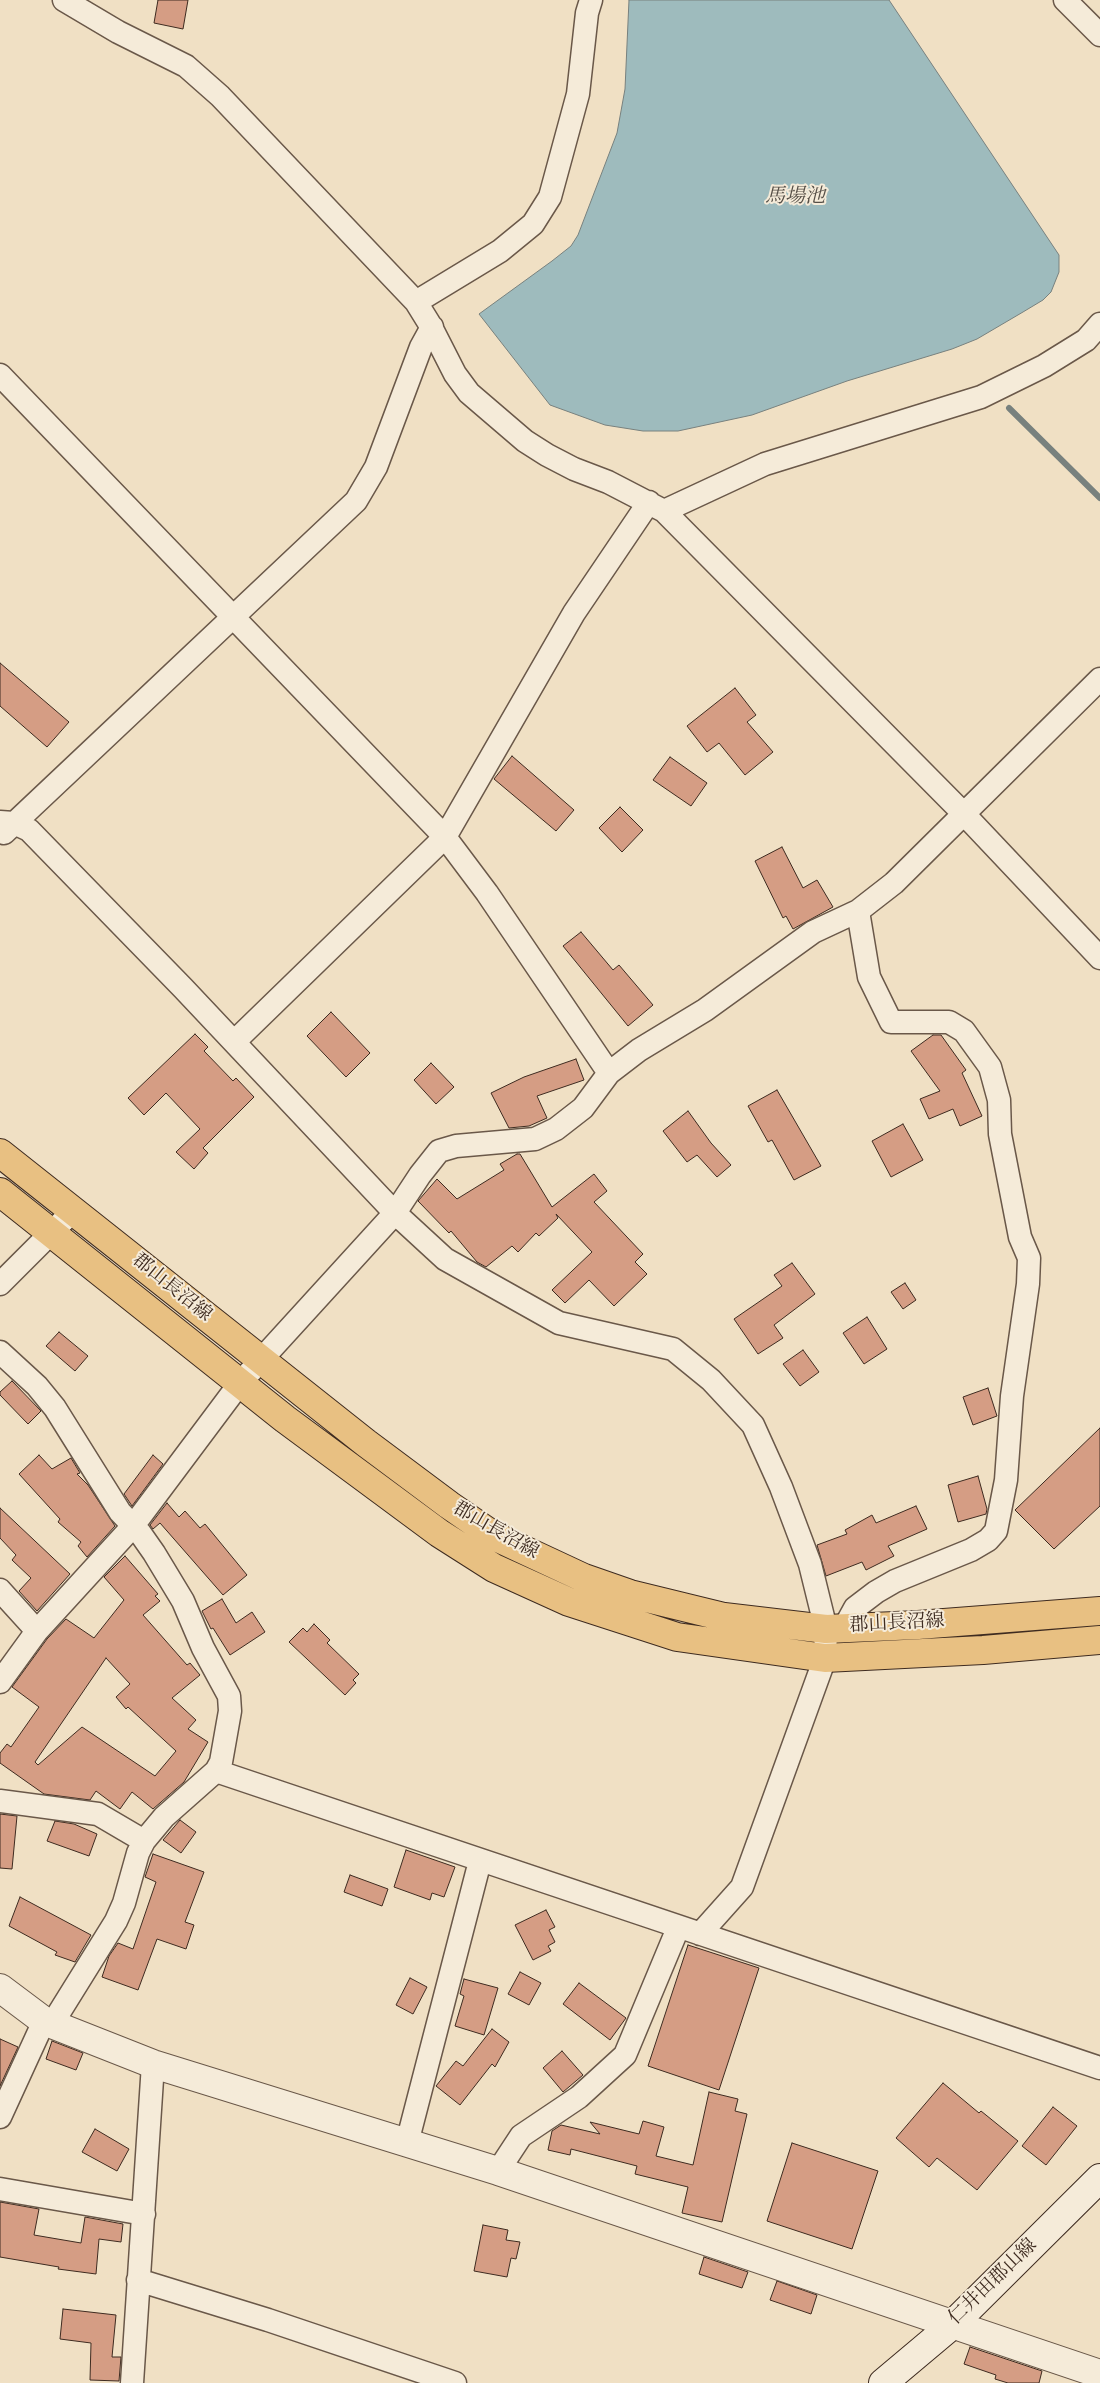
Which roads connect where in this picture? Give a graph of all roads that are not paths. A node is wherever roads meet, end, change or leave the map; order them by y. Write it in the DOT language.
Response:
graph roads {
  1 [pos="64,0"];
  2 [pos="592,0"];
  3 [pos="1066,0"];
  4 [pos="1100,35"];
  5 [pos="416,302"];
  6 [pos="1100,324"];
  7 [pos="432,328"];
  8 [pos="0,375"];
  9 [pos="657,507"];
  10 [pos="232,617"];
  11 [pos="1100,679"];
  12 [pos="962,814"];
  13 [pos="5,827"];
  14 [pos="445,837"];
  15 [pos="858,911"];
  16 [pos="1100,958"];
  17 [pos="234,1042"];
  18 [pos="609,1073"];
  19 [pos="0,1153"];
  20 [pos="0,1192"];
  21 [pos="74,1210"];
  22 [pos="395,1213"];
  23 [pos="50,1232"];
  24 [pos="0,1284"];
  25 [pos="0,1352"];
  26 [pos="261,1360"];
  27 [pos="240,1383"];
  28 [pos="133,1526"];
  29 [pos="0,1590"];
  30 [pos="1100,1611"];
  31 [pos="835,1628"];
  32 [pos="37,1632"];
  33 [pos="1100,1640"];
  34 [pos="825,1658"];
  35 [pos="0,1682"];
  36 [pos="216,1771"];
  37 [pos="0,1801"];
  38 [pos="144,1841"];
  39 [pos="480,1861"];
  40 [pos="678,1928"];
  41 [pos="700,1934"];
  42 [pos="0,1988"];
  43 [pos="48,2022"];
  44 [pos="153,2064"];
  45 [pos="1100,2068"];
  46 [pos="0,2117"];
  47 [pos="406,2143"];
  48 [pos="498,2171"];
  49 [pos="1100,2178"];
  50 [pos="0,2189"];
  51 [pos="144,2214"];
  52 [pos="138,2280"];
  53 [pos="952,2325"];
  54 [pos="1100,2374"];
  55 [pos="132,2383"];
  56 [pos="455,2383"];
  57 [pos="883,2383"];
  1 -- 5 [label="street"];
  2 -- 5 [label="street"];
  3 -- 4 [label="street"];
  5 -- 7 [label="street"];
  6 -- 9 [label="street"];
  7 -- 9 [label="street"];
  7 -- 10 [label="street"];
  8 -- 10 [label="street"];
  9 -- 12 [label="street"];
  9 -- 14 [label="street"];
  10 -- 13 [label="street"];
  10 -- 14 [label="street"];
  11 -- 12 [label="street"];
  12 -- 15 [label="street"];
  12 -- 16 [label="street"];
  13 -- 17 [label="street"];
  14 -- 17 [label="street"];
  14 -- 18 [label="street"];
  15 -- 18 [label="street"];
  15 -- 31 [label="street"];
  17 -- 22 [label="street"];
  18 -- 22 [label="street"];
  19 -- 21 [label="main road, 郡山長沼線"];
  20 -- 23 [label="main road, 郡山長沼線"];
  21 -- 23 [label="street"];
  21 -- 26 [label="main road, 郡山長沼線"];
  22 -- 26 [label="street"];
  22 -- 31 [label="street"];
  23 -- 24 [label="street"];
  23 -- 27 [label="main road, 郡山長沼線"];
  25 -- 28 [label="street"];
  26 -- 27 [label="street"];
  26 -- 31 [label="main road, 郡山長沼線"];
  27 -- 28 [label="street"];
  27 -- 34 [label="main road, 郡山長沼線"];
  28 -- 32 [label="street"];
  28 -- 36 [label="street"];
  29 -- 32 [label="street"];
  30 -- 31 [label="main road, 郡山長沼線"];
  31 -- 34 [label="street"];
  32 -- 35 [label="street"];
  33 -- 34 [label="main road, 郡山長沼線"];
  34 -- 41 [label="street"];
  36 -- 38 [label="street"];
  36 -- 39 [label="street"];
  37 -- 38 [label="street"];
  38 -- 43 [label="street"];
  39 -- 40 [label="street"];
  39 -- 47 [label="street"];
  40 -- 41 [label="street"];
  40 -- 48 [label="street"];
  41 -- 45 [label="street"];
  42 -- 43 [label="street"];
  43 -- 44 [label="street"];
  43 -- 46 [label="street"];
  44 -- 47 [label="street"];
  44 -- 51 [label="street"];
  47 -- 48 [label="street"];
  48 -- 53 [label="street"];
  49 -- 53 [label="street, 仁井田郡山線"];
  50 -- 51 [label="street"];
  51 -- 52 [label="street"];
  52 -- 55 [label="street"];
  52 -- 56 [label="street"];
  53 -- 54 [label="street"];
  53 -- 57 [label="street, 仁井田郡山線"];
}
